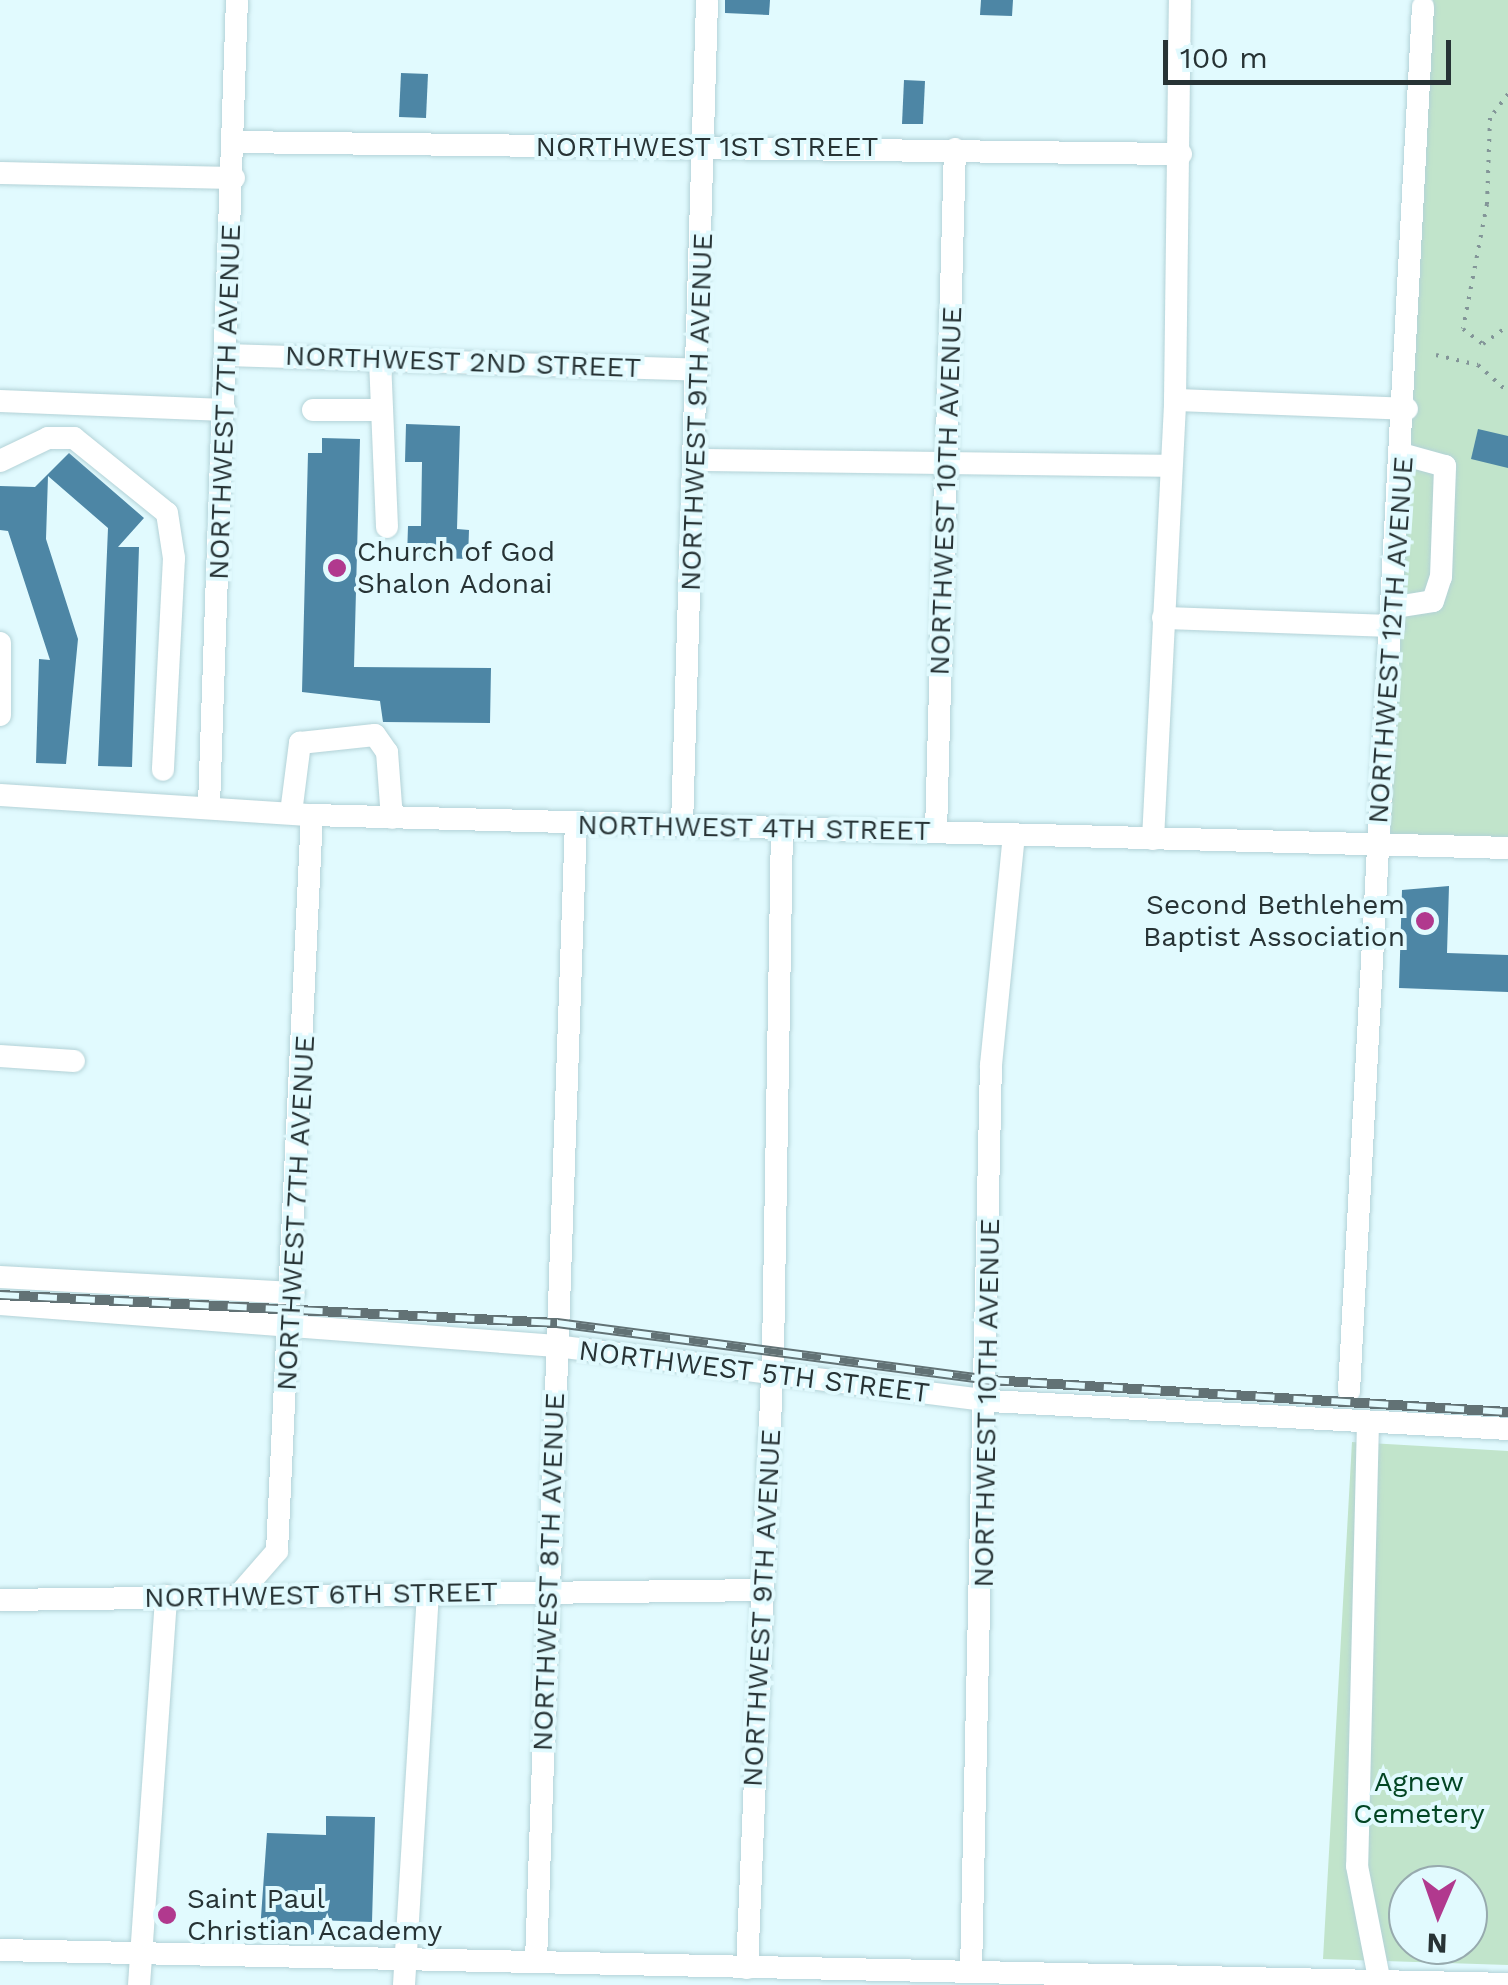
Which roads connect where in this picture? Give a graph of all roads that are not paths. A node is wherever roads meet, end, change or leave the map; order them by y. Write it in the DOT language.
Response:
graph roads {
  1 [pos="237,0"];
  2 [pos="707,0"];
  3 [pos="1180,0"];
  4 [pos="1423,7"];
  5 [pos="234,142"];
  6 [pos="706,144"];
  7 [pos="955,149"];
  8 [pos="1180,154"];
  9 [pos="0,172"];
  10 [pos="234,178"];
  11 [pos="229,355"];
  12 [pos="380,360"];
  13 [pos="698,370"];
  14 [pos="1174,400"];
  15 [pos="0,402"];
  16 [pos="1407,409"];
  17 [pos="225,410"];
  18 [pos="313,410"];
  19 [pos="382,410"];
  20 [pos="1404,455"];
  21 [pos="696,460"];
  22 [pos="0,462"];
  23 [pos="946,463"];
  24 [pos="1171,466"];
  25 [pos="387,526"];
  26 [pos="1395,616"];
  27 [pos="1163,618"];
  28 [pos="0,643"];
  29 [pos="0,715"];
  30 [pos="163,770"];
  31 [pos="0,794"];
  32 [pos="209,805"];
  33 [pos="302,814"];
  34 [pos="392,818"];
  35 [pos="576,824"];
  36 [pos="682,824"];
  37 [pos="782,828"];
  38 [pos="936,832"];
  39 [pos="1014,835"];
  40 [pos="1153,839"];
  41 [pos="1372,846"];
  42 [pos="1508,848"];
  43 [pos="0,1056"];
  44 [pos="74,1061"];
  45 [pos="0,1277"];
  46 [pos="294,1293"];
  47 [pos="0,1304"];
  48 [pos="293,1321"];
  49 [pos="556,1346"];
  50 [pos="772,1379"];
  51 [pos="1350,1391"];
  52 [pos="990,1402"];
  53 [pos="1368,1422"];
  54 [pos="1508,1429"];
  55 [pos="762,1590"];
  56 [pos="428,1593"];
  57 [pos="548,1593"];
  58 [pos="166,1596"];
  59 [pos="237,1597"];
  60 [pos="0,1600"];
  61 [pos="0,1950"];
  62 [pos="140,1955"];
  63 [pos="404,1958"];
  64 [pos="536,1961"];
  65 [pos="746,1968"];
  66 [pos="971,1972"];
  67 [pos="781,1977"];
  68 [pos="1378,1978"];
  69 [pos="1145,1980"];
  70 [pos="1478,1984"];
  71 [pos="1508,1984"];
  72 [pos="140,1985"];
  73 [pos="404,1985"];
  1 -- 5 [label="street, NORTHWEST 7TH AVENUE"];
  2 -- 6 [label="street, NORTHWEST 9TH AVENUE"];
  3 -- 8 [label="street"];
  4 -- 16 [label="street, NORTHWEST 12TH AVENUE"];
  5 -- 6 [label="street, NORTHWEST 1ST STREET"];
  5 -- 10 [label="street, NORTHWEST 7TH AVENUE"];
  6 -- 7 [label="street, NORTHWEST 1ST STREET"];
  6 -- 13 [label="street, NORTHWEST 9TH AVENUE"];
  7 -- 8 [label="street, NORTHWEST 1ST STREET"];
  7 -- 23 [label="street, NORTHWEST 10TH AVENUE"];
  8 -- 14 [label="street"];
  9 -- 10 [label="street"];
  10 -- 11 [label="street, NORTHWEST 7TH AVENUE"];
  11 -- 12 [label="street, NORTHWEST 2ND STREET"];
  11 -- 17 [label="street, NORTHWEST 7TH AVENUE"];
  12 -- 13 [label="street, NORTHWEST 2ND STREET"];
  12 -- 19 [label="street"];
  13 -- 21 [label="street, NORTHWEST 9TH AVENUE"];
  14 -- 16 [label="street"];
  14 -- 24 [label="street"];
  15 -- 17 [label="street"];
  16 -- 20 [label="street, NORTHWEST 12TH AVENUE"];
  17 -- 32 [label="street, NORTHWEST 7TH AVENUE"];
  18 -- 19 [label="street"];
  19 -- 25 [label="street"];
  20 -- 26 [label="street, NORTHWEST 12TH AVENUE"];
  20 -- 26 [label="street"];
  21 -- 23 [label="street"];
  21 -- 36 [label="street, NORTHWEST 9TH AVENUE"];
  22 -- 30 [label="street"];
  23 -- 24 [label="street"];
  23 -- 38 [label="street, NORTHWEST 10TH AVENUE"];
  24 -- 27 [label="street"];
  26 -- 27 [label="street"];
  26 -- 41 [label="street, NORTHWEST 12TH AVENUE"];
  27 -- 40 [label="street"];
  28 -- 29 [label="street"];
  31 -- 32 [label="street, NORTHWEST 4TH STREET"];
  32 -- 33 [label="street, NORTHWEST 4TH STREET"];
  33 -- 34 [label="street, NORTHWEST 4TH STREET"];
  33 -- 34 [label="street, NORTHWEST 7TH AVENUE"];
  33 -- 46 [label="street, NORTHWEST 7TH AVENUE"];
  34 -- 35 [label="street, NORTHWEST 4TH STREET"];
  35 -- 36 [label="street, NORTHWEST 4TH STREET"];
  35 -- 49 [label="street, NORTHWEST 8TH AVENUE"];
  36 -- 37 [label="street, NORTHWEST 4TH STREET"];
  37 -- 38 [label="street, NORTHWEST 4TH STREET"];
  37 -- 50 [label="street, NORTHWEST 9TH AVENUE"];
  38 -- 39 [label="street, NORTHWEST 4TH STREET"];
  39 -- 40 [label="street, NORTHWEST 4TH STREET"];
  39 -- 52 [label="street, NORTHWEST 10TH AVENUE"];
  40 -- 41 [label="street, NORTHWEST 4TH STREET"];
  41 -- 42 [label="street, NORTHWEST 4TH STREET"];
  41 -- 51 [label="street, NORTHWEST 12TH AVENUE"];
  43 -- 44 [label="street"];
  45 -- 46 [label="street"];
  46 -- 48 [label="street, NORTHWEST 7TH AVENUE"];
  47 -- 48 [label="street, NORTHWEST 5TH STREET"];
  48 -- 49 [label="street, NORTHWEST 5TH STREET"];
  48 -- 59 [label="street, NORTHWEST 7TH AVENUE"];
  49 -- 50 [label="street, NORTHWEST 5TH STREET"];
  49 -- 57 [label="street, NORTHWEST 8TH AVENUE"];
  50 -- 52 [label="street, NORTHWEST 5TH STREET"];
  50 -- 55 [label="street, NORTHWEST 9TH AVENUE"];
  52 -- 53 [label="street, NORTHWEST 5TH STREET"];
  52 -- 66 [label="street, NORTHWEST 10TH AVENUE"];
  53 -- 54 [label="street, NORTHWEST 5TH STREET"];
  53 -- 68 [label="street"];
  55 -- 57 [label="street, NORTHWEST 6TH STREET"];
  55 -- 65 [label="street, NORTHWEST 9TH AVENUE"];
  56 -- 57 [label="street, NORTHWEST 6TH STREET"];
  56 -- 59 [label="street, NORTHWEST 6TH STREET"];
  56 -- 63 [label="street"];
  57 -- 64 [label="street, NORTHWEST 8TH AVENUE"];
  58 -- 59 [label="street, NORTHWEST 6TH STREET"];
  58 -- 60 [label="street, NORTHWEST 6TH STREET"];
  58 -- 62 [label="street"];
  61 -- 62 [label="street"];
  62 -- 63 [label="street"];
  62 -- 72 [label="street"];
  63 -- 64 [label="street"];
  63 -- 73 [label="street"];
  64 -- 65 [label="street"];
  65 -- 67 [label="street"];
  66 -- 67 [label="street"];
  66 -- 69 [label="street"];
  68 -- 69 [label="street"];
  68 -- 70 [label="street"];
  70 -- 71 [label="street"];
}
